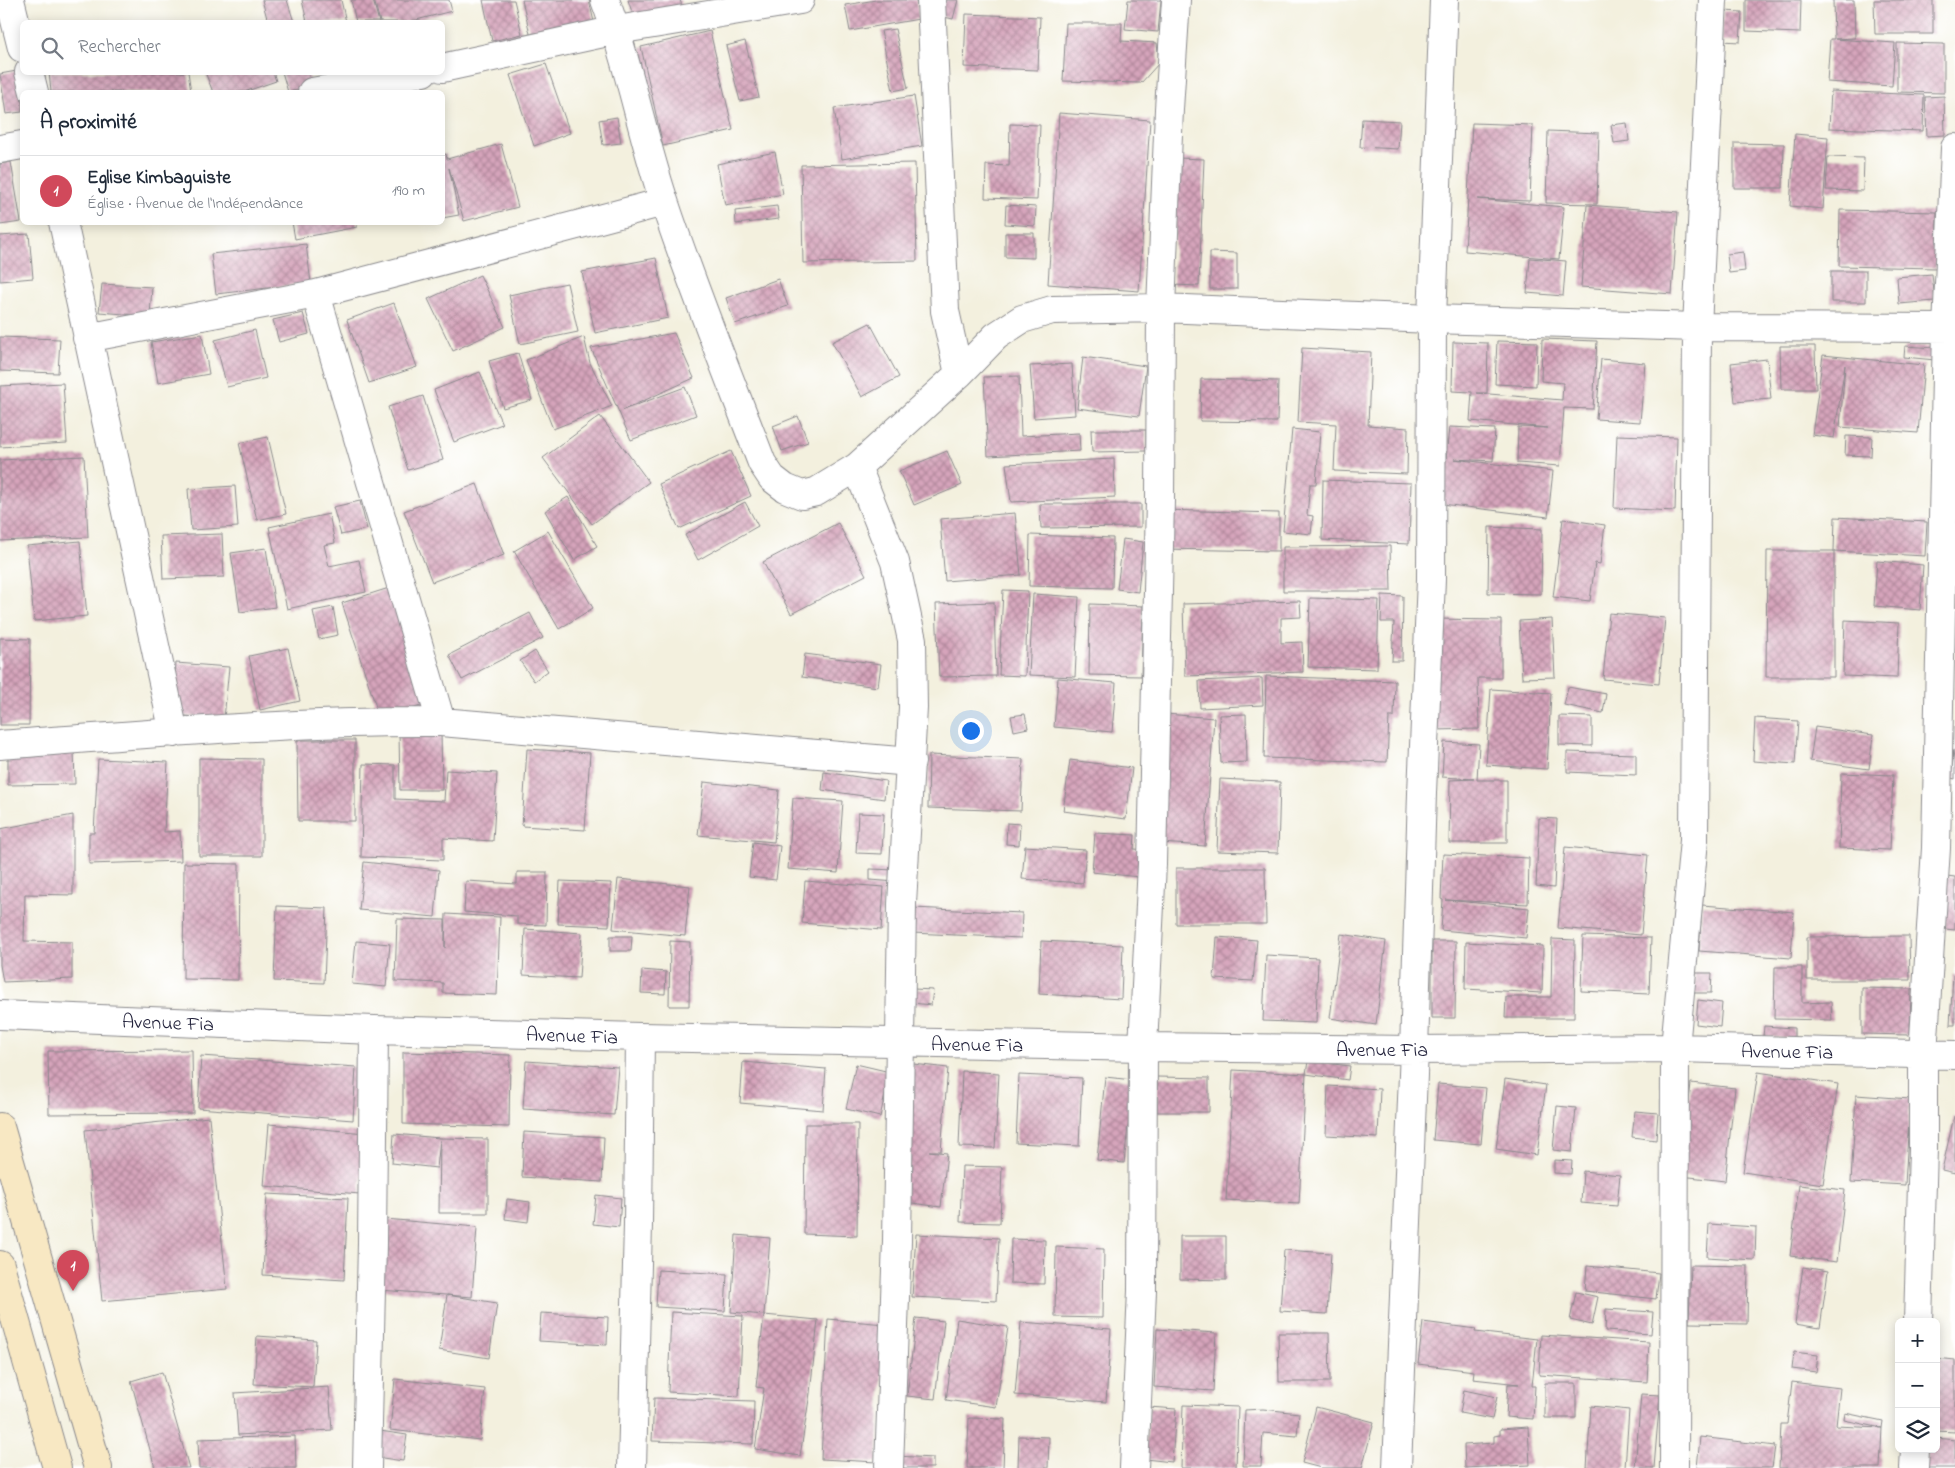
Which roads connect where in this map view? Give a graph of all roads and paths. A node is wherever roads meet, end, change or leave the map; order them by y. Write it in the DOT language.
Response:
graph roads {
  1 [pos="10,0"];
  2 [pos="605,0"];
  3 [pos="800,0"];
  4 [pos="931,0"];
  5 [pos="1176,0"];
  6 [pos="1444,0"];
  7 [pos="1713,0"];
  8 [pos="617,30"];
  9 [pos="20,40"];
  10 [pos="445,67"];
  11 [pos="30,75"];
  12 [pos="406,75"];
  13 [pos="34,90"];
  14 [pos="323,90"];
  15 [pos="20,145"];
  16 [pos="1955,148"];
  17 [pos="0,149"];
  18 [pos="664,202"];
  19 [pos="64,225"];
  20 [pos="316,294"];
  21 [pos="1161,308"];
  22 [pos="1432,319"];
  23 [pos="1697,326"];
  24 [pos="1951,328"];
  25 [pos="87,338"];
  26 [pos="958,374"];
  27 [pos="856,467"];
  28 [pos="441,722"];
  29 [pos="174,733"];
  30 [pos="0,744"];
  31 [pos="911,762"];
  32 [pos="0,1015"];
  33 [pos="374,1030"];
  34 [pos="640,1037"];
  35 [pos="901,1042"];
  36 [pos="1143,1047"];
  37 [pos="1675,1048"];
  38 [pos="1414,1050"];
  39 [pos="1923,1054"];
  40 [pos="1955,1055"];
  41 [pos="0,1127"];
  42 [pos="0,1265"];
  43 [pos="1918,1318"];
  44 [pos="1915,1453"];
  45 [pos="57,1468"];
  46 [pos="98,1468"];
  47 [pos="367,1468"];
  48 [pos="632,1468"];
  49 [pos="889,1468"];
  50 [pos="1134,1468"];
  51 [pos="1397,1468"];
  52 [pos="1674,1468"];
  53 [pos="1914,1468"];
  1 -- 9 [label="street"];
  2 -- 8 [label="street"];
  3 -- 8 [label="street"];
  4 -- 26 [label="street"];
  5 -- 21 [label="street"];
  6 -- 22 [label="street"];
  7 -- 23 [label="street"];
  8 -- 10 [label="street"];
  8 -- 18 [label="street"];
  11 -- 13 [label="street"];
  12 -- 14 [label="street"];
  15 -- 17 [label="street"];
  16 -- 24 [label="street"];
  18 -- 20 [label="street"];
  18 -- 27 [label="street"];
  19 -- 25 [label="street"];
  20 -- 25 [label="street"];
  20 -- 28 [label="street"];
  21 -- 22 [label="street"];
  21 -- 26 [label="street"];
  21 -- 36 [label="street"];
  22 -- 23 [label="street"];
  22 -- 38 [label="street"];
  23 -- 24 [label="street"];
  23 -- 37 [label="street"];
  24 -- 39 [label="street"];
  25 -- 29 [label="street"];
  26 -- 27 [label="street"];
  27 -- 31 [label="street"];
  28 -- 29 [label="street"];
  28 -- 31 [label="street"];
  29 -- 30 [label="street"];
  31 -- 35 [label="street"];
  32 -- 33 [label="street, Avenue Fia"];
  33 -- 34 [label="street, Avenue Fia"];
  33 -- 47 [label="street"];
  34 -- 35 [label="street, Avenue Fia"];
  34 -- 48 [label="street"];
  35 -- 36 [label="street, Avenue Fia"];
  35 -- 49 [label="street"];
  36 -- 38 [label="street, Avenue Fia"];
  36 -- 50 [label="street"];
  37 -- 38 [label="street, Avenue Fia"];
  37 -- 39 [label="street, Avenue Fia"];
  37 -- 52 [label="street"];
  38 -- 51 [label="street"];
  39 -- 40 [label="street, Avenue Fia"];
  39 -- 43 [label="street"];
  41 -- 46 [label="street"];
  42 -- 45 [label="street"];
  44 -- 53 [label="street"];
}
